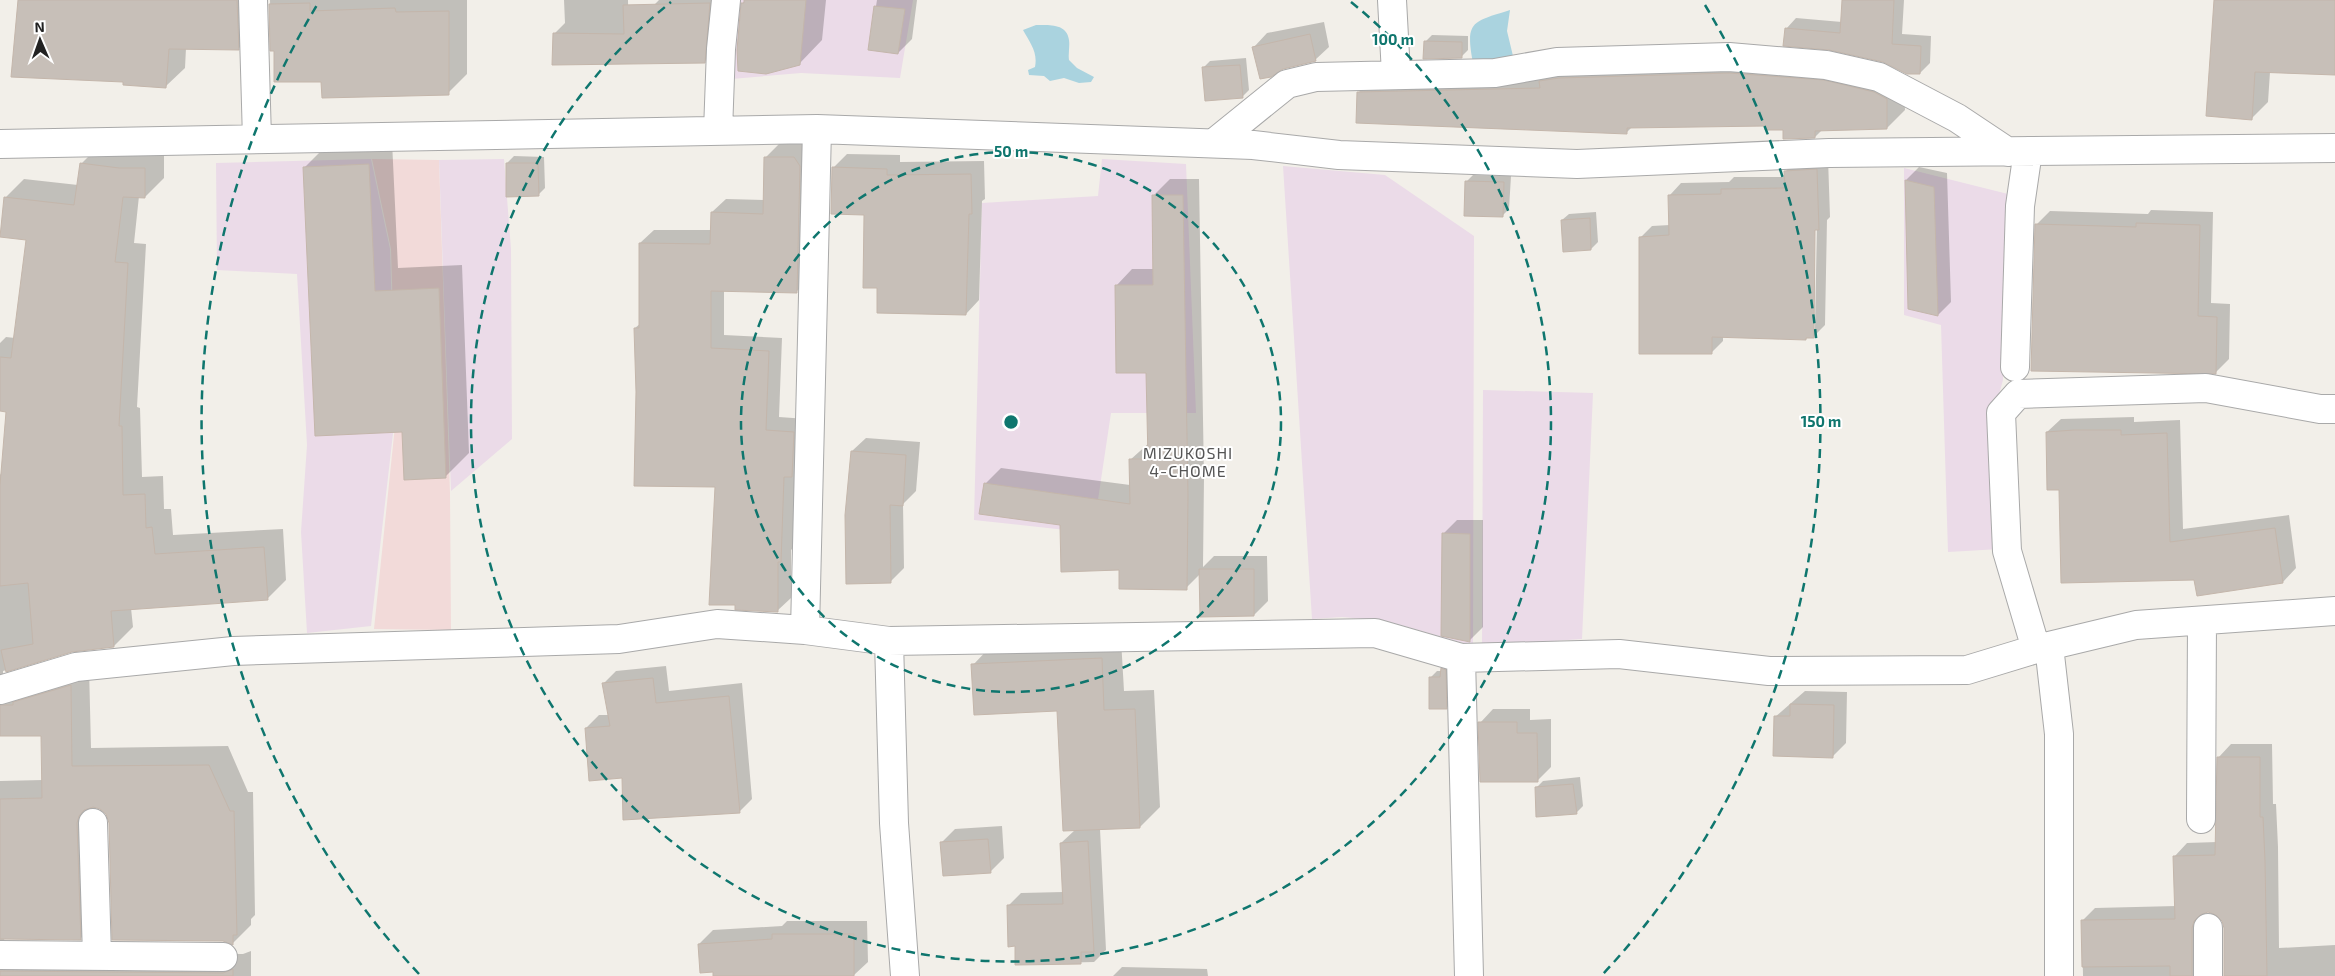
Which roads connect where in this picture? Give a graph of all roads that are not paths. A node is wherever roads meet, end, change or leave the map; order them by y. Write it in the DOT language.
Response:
graph roads {
  1 [pos="253,0"];
  2 [pos="726,0"];
  3 [pos="1392,0"];
  4 [pos="1396,74"];
  5 [pos="817,129"];
  6 [pos="718,131"];
  7 [pos="257,139"];
  8 [pos="1214,143"];
  9 [pos="0,144"];
  10 [pos="2335,148"];
  11 [pos="2018,152"];
  12 [pos="2015,367"];
  13 [pos="2335,409"];
  14 [pos="2335,611"];
  15 [pos="2202,621"];
  16 [pos="805,630"];
  17 [pos="889,641"];
  18 [pos="2042,647"];
  19 [pos="1461,658"];
  20 [pos="0,690"];
  21 [pos="2201,819"];
  22 [pos="94,823"];
  23 [pos="2208,928"];
  24 [pos="0,955"];
  25 [pos="97,956"];
  26 [pos="224,957"];
  27 [pos="905,976"];
  28 [pos="1469,976"];
  29 [pos="2059,976"];
  30 [pos="2208,976"];
  1 -- 7 [label="street"];
  2 -- 6 [label="street"];
  3 -- 4 [label="street"];
  4 -- 8 [label="street"];
  4 -- 11 [label="street"];
  5 -- 6 [label="street"];
  5 -- 8 [label="street"];
  5 -- 16 [label="street"];
  6 -- 7 [label="street"];
  7 -- 9 [label="street"];
  8 -- 11 [label="street"];
  10 -- 11 [label="street"];
  11 -- 12 [label="street"];
  13 -- 18 [label="street"];
  14 -- 15 [label="street"];
  15 -- 18 [label="street"];
  15 -- 21 [label="street"];
  16 -- 17 [label="street"];
  16 -- 20 [label="street"];
  17 -- 19 [label="street"];
  17 -- 27 [label="street"];
  18 -- 19 [label="street"];
  18 -- 29 [label="street"];
  19 -- 28 [label="street"];
  22 -- 25 [label="street"];
  23 -- 30 [label="street"];
  24 -- 25 [label="street"];
  25 -- 26 [label="street"];
}
